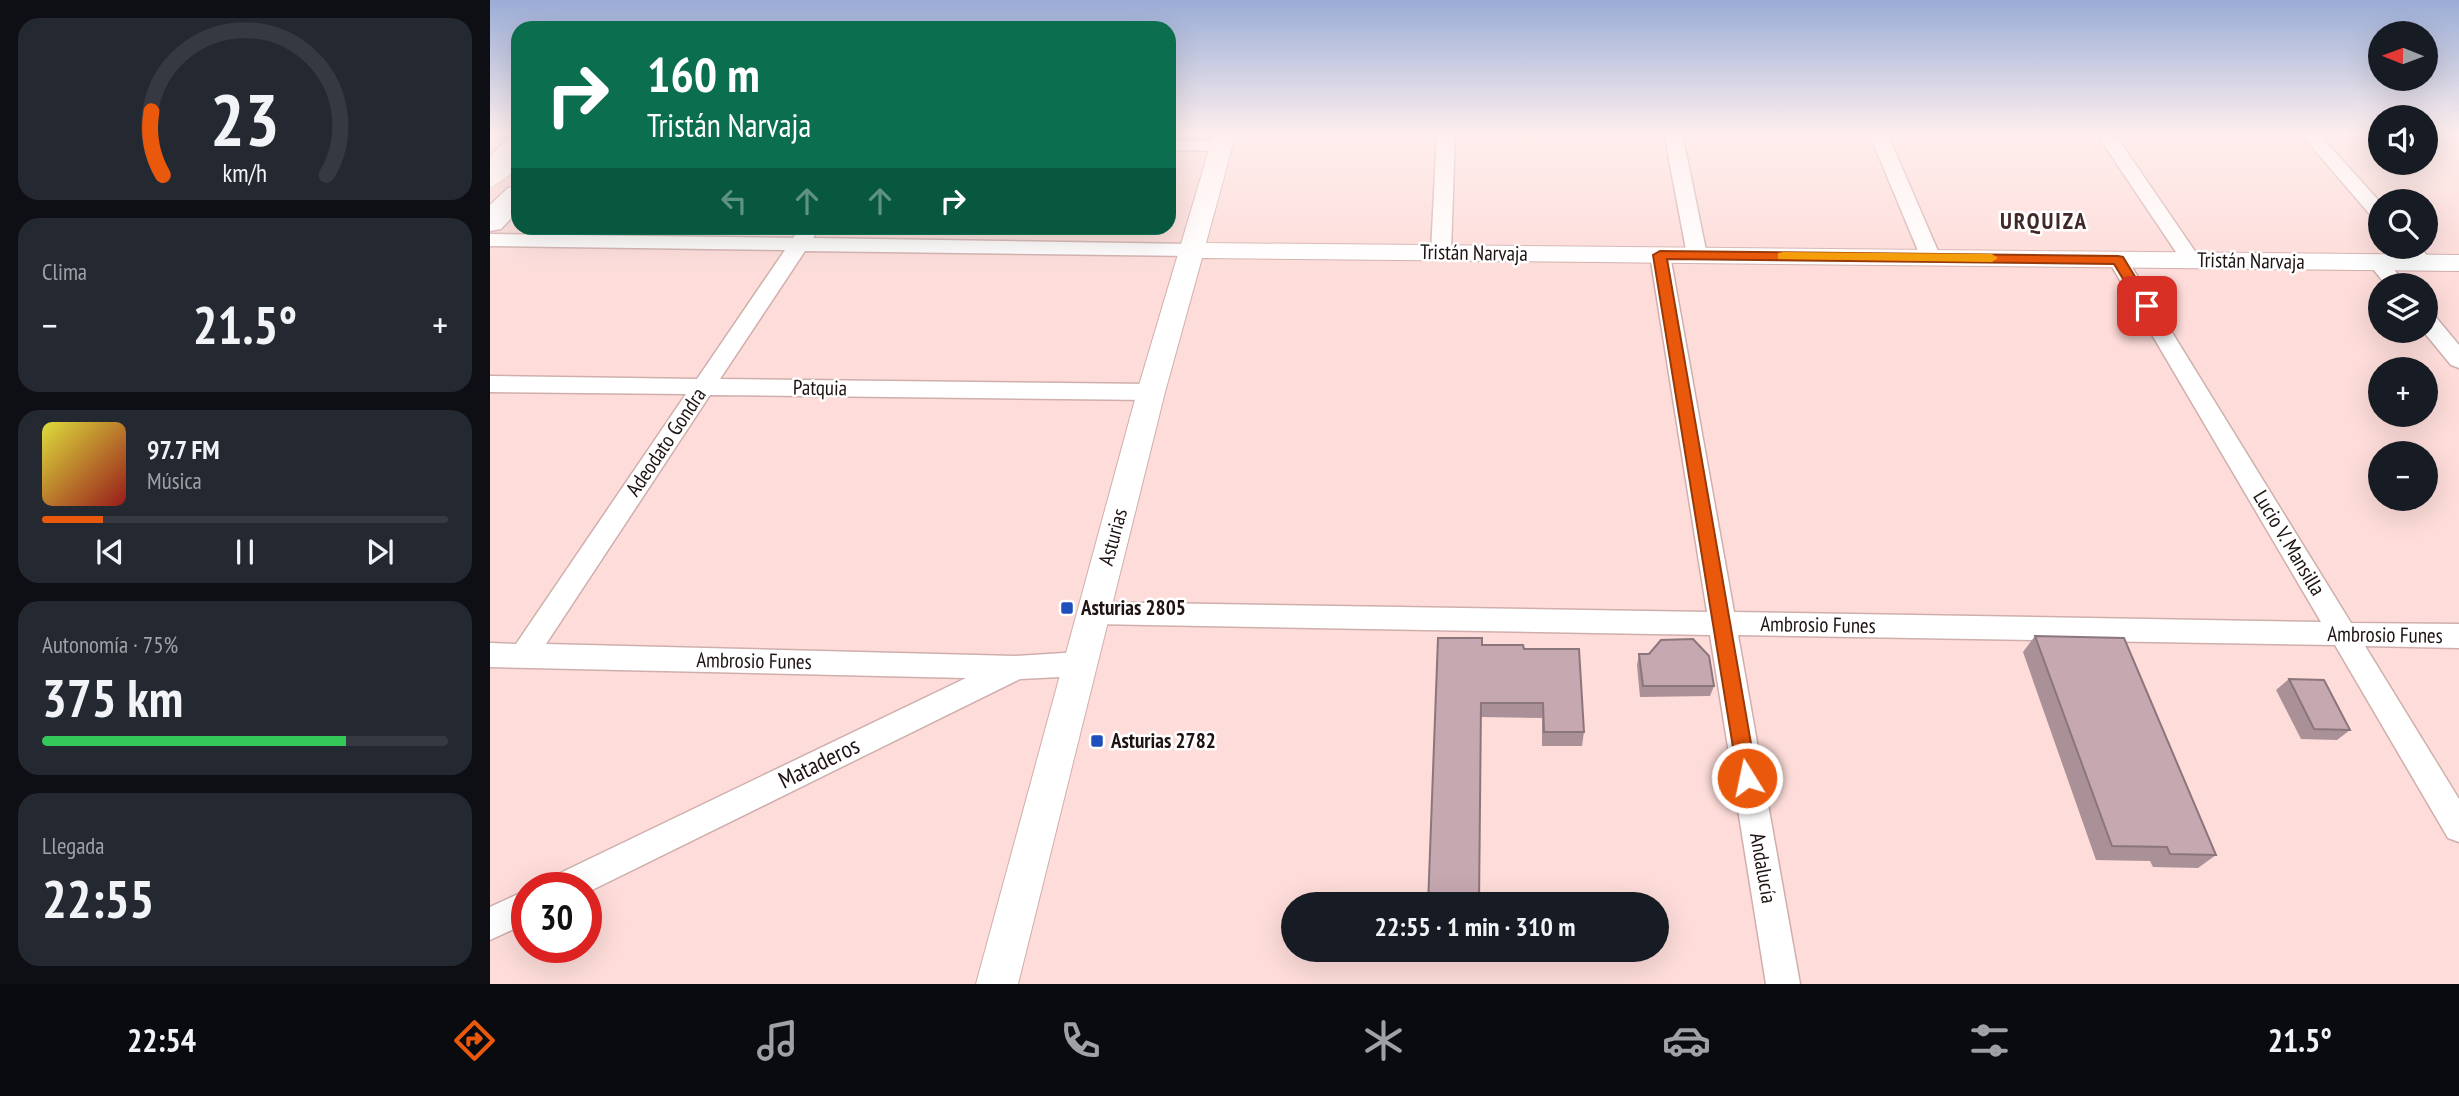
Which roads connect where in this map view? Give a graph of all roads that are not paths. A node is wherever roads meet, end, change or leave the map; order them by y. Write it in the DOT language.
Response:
graph roads {
  1 [pos="1211,179"];
  2 [pos="1444,179"];
  3 [pos="1682,179"];
  4 [pos="1897,179"];
  5 [pos="2136,179"];
  6 [pos="2349,179"];
  7 [pos="2368,200"];
  8 [pos="511,201"];
  9 [pos="490,222"];
  10 [pos="804,236"];
  11 [pos="490,240"];
  12 [pos="1191,250"];
  13 [pos="1441,252"];
  14 [pos="1660,255"];
  15 [pos="1696,256"];
  16 [pos="1931,258"];
  17 [pos="2394,259"];
  18 [pos="2438,259"];
  19 [pos="2118,260"];
  20 [pos="2190,260"];
  21 [pos="2378,262"];
  22 [pos="2459,263"];
  23 [pos="2387,273"];
  24 [pos="2438,335"];
  25 [pos="2459,360"];
  26 [pos="490,384"];
  27 [pos="702,387"];
  28 [pos="1151,392"];
  29 [pos="1093,613"];
  30 [pos="1721,624"];
  31 [pos="2343,634"];
  32 [pos="2459,636"];
  33 [pos="490,655"];
  34 [pos="523,656"];
  35 [pos="1080,664"];
  36 [pos="1017,667"];
  37 [pos="2459,827"];
  38 [pos="596,872"];
  39 [pos="511,914"];
  40 [pos="490,924"];
  41 [pos="997,984"];
  42 [pos="1783,984"];
  1 -- 12 [label="street, Asturias"];
  2 -- 13 [label="street"];
  3 -- 15 [label="street"];
  4 -- 16 [label="street"];
  5 -- 20 [label="street"];
  6 -- 7 [label="street"];
  8 -- 9 [label="main road"];
  10 -- 11 [label="street, Tristán Narvaja"];
  10 -- 12 [label="street, Tristán Narvaja"];
  10 -- 27 [label="street, Adeodato Gondra"];
  12 -- 13 [label="street, Tristán Narvaja"];
  12 -- 28 [label="street, Asturias"];
  13 -- 14 [label="street, Tristán Narvaja"];
  14 -- 15 [label="street, Tristán Narvaja"];
  14 -- 30 [label="street, Andalucía"];
  15 -- 16 [label="street, Tristán Narvaja"];
  16 -- 19 [label="street, Tristán Narvaja"];
  17 -- 21 [label="street, Tristán Narvaja"];
  18 -- 22 [label="street, Tristán Narvaja"];
  19 -- 20 [label="street, Tristán Narvaja"];
  19 -- 31 [label="street, Lucio V. Mansilla"];
  20 -- 21 [label="street, Tristán Narvaja"];
  21 -- 23 [label="street"];
  24 -- 25 [label="street"];
  26 -- 27 [label="street, Patquia"];
  27 -- 28 [label="street, Patquia"];
  27 -- 34 [label="street, Adeodato Gondra"];
  28 -- 29 [label="street, Asturias"];
  29 -- 30 [label="street, Ambrosio Funes"];
  29 -- 35 [label="street, Asturias"];
  30 -- 31 [label="street, Ambrosio Funes"];
  30 -- 42 [label="street, Andalucía"];
  31 -- 32 [label="street, Ambrosio Funes"];
  31 -- 37 [label="street, Lucio V. Mansilla"];
  33 -- 34 [label="street, Ambrosio Funes"];
  34 -- 36 [label="street, Ambrosio Funes"];
  35 -- 36 [label="street, Mataderos"];
  35 -- 41 [label="street, Asturias"];
  36 -- 38 [label="street, Mataderos"];
  39 -- 40 [label="street"];
}
